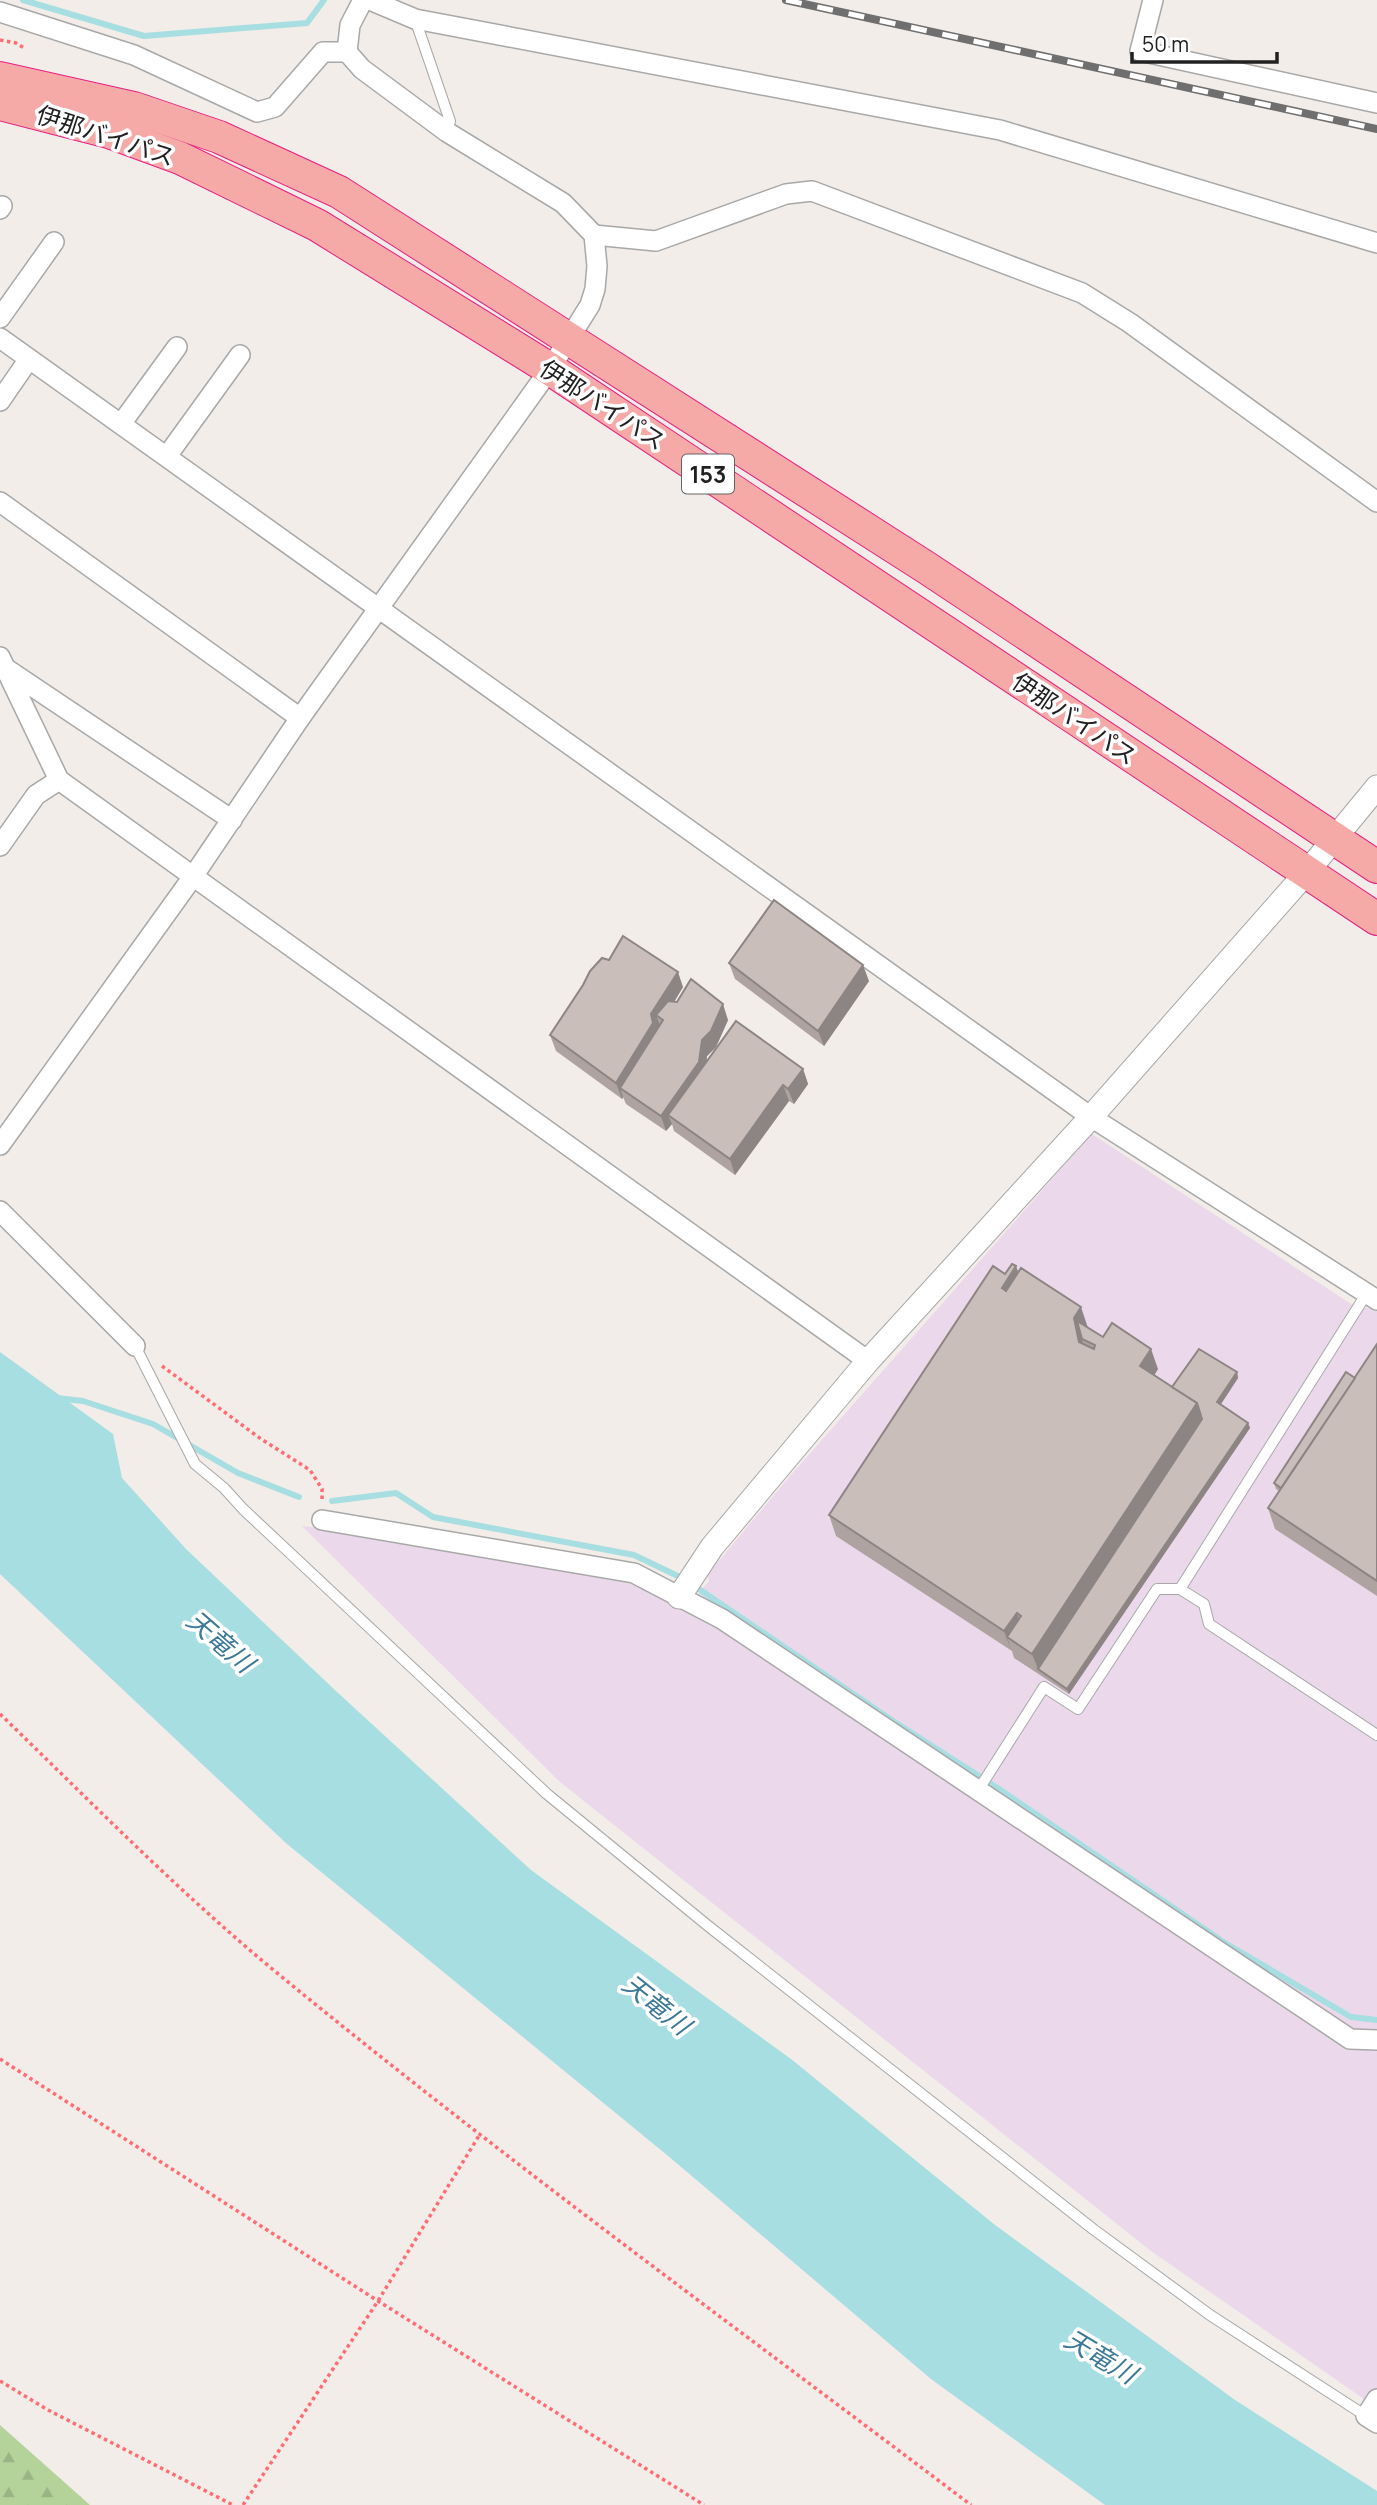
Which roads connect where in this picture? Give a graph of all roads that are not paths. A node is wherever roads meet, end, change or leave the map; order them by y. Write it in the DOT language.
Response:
graph roads {
  1 [pos="363,0"];
  2 [pos="370,0"];
  3 [pos="1153,0"];
  4 [pos="0,12"];
  5 [pos="415,19"];
  6 [pos="347,52"];
  7 [pos="0,78"];
  8 [pos="1377,103"];
  9 [pos="0,104"];
  10 [pos="447,132"];
  11 [pos="594,235"];
  12 [pos="54,242"];
  13 [pos="1377,243"];
  14 [pos="0,318"];
  15 [pos="0,338"];
  16 [pos="569,340"];
  17 [pos="177,347"];
  18 [pos="240,355"];
  19 [pos="29,359"];
  20 [pos="550,369"];
  21 [pos="0,401"];
  22 [pos="121,424"];
  23 [pos="167,456"];
  24 [pos="0,502"];
  25 [pos="1377,502"];
  26 [pos="379,607"];
  27 [pos="4,663"];
  28 [pos="300,718"];
  29 [pos="59,780"];
  30 [pos="1377,787"];
  31 [pos="232,820"];
  32 [pos="1335,839"];
  33 [pos="0,846"];
  34 [pos="1377,867"];
  35 [pos="1307,872"];
  36 [pos="192,878"];
  37 [pos="1377,919"];
  38 [pos="1091,1117"];
  39 [pos="0,1145"];
  40 [pos="0,1211"];
  41 [pos="1372,1296"];
  42 [pos="135,1346"];
  43 [pos="868,1361"];
  44 [pos="322,1520"];
  45 [pos="1180,1589"];
  46 [pos="680,1595"];
  47 [pos="1377,1735"];
  48 [pos="980,1788"];
  49 [pos="1377,2040"];
  50 [pos="1377,2399"];
  51 [pos="1372,2420"];
  1 -- 6 [label="street"];
  2 -- 5 [label="street"];
  3 -- 8 [label="street"];
  4 -- 6 [label="street"];
  5 -- 10 [label="lane"];
  5 -- 13 [label="street"];
  6 -- 10 [label="street"];
  7 -- 16 [label="highway, 伊那バイパス / 153"];
  9 -- 20 [label="highway, 伊那バイパス / 153"];
  10 -- 11 [label="street"];
  11 -- 16 [label="street"];
  11 -- 25 [label="street"];
  12 -- 14 [label="street"];
  15 -- 19 [label="street"];
  16 -- 20 [label="street"];
  16 -- 32 [label="highway, 伊那バイパス / 153"];
  17 -- 22 [label="street"];
  18 -- 23 [label="street"];
  19 -- 21 [label="street"];
  19 -- 22 [label="street"];
  20 -- 26 [label="street"];
  20 -- 35 [label="highway, 伊那バイパス / 153"];
  22 -- 23 [label="street"];
  23 -- 26 [label="street"];
  24 -- 28 [label="street"];
  26 -- 28 [label="street"];
  26 -- 38 [label="street"];
  27 -- 29 [label="street"];
  27 -- 31 [label="street"];
  28 -- 31 [label="street"];
  29 -- 33 [label="street"];
  29 -- 36 [label="street"];
  30 -- 32 [label="street"];
  31 -- 36 [label="street"];
  32 -- 34 [label="highway, 伊那バイパス / 153"];
  32 -- 35 [label="street"];
  35 -- 37 [label="highway, 伊那バイパス / 153"];
  35 -- 38 [label="street"];
  36 -- 39 [label="street"];
  36 -- 43 [label="street"];
  38 -- 41 [label="street"];
  38 -- 43 [label="street"];
  40 -- 42 [label="street"];
  41 -- 45 [label="lane"];
  42 -- 51 [label="lane"];
  43 -- 46 [label="street"];
  44 -- 46 [label="street"];
  45 -- 47 [label="lane"];
  45 -- 48 [label="lane"];
  46 -- 48 [label="street"];
  48 -- 49 [label="street"];
  50 -- 51 [label="street"];
}
